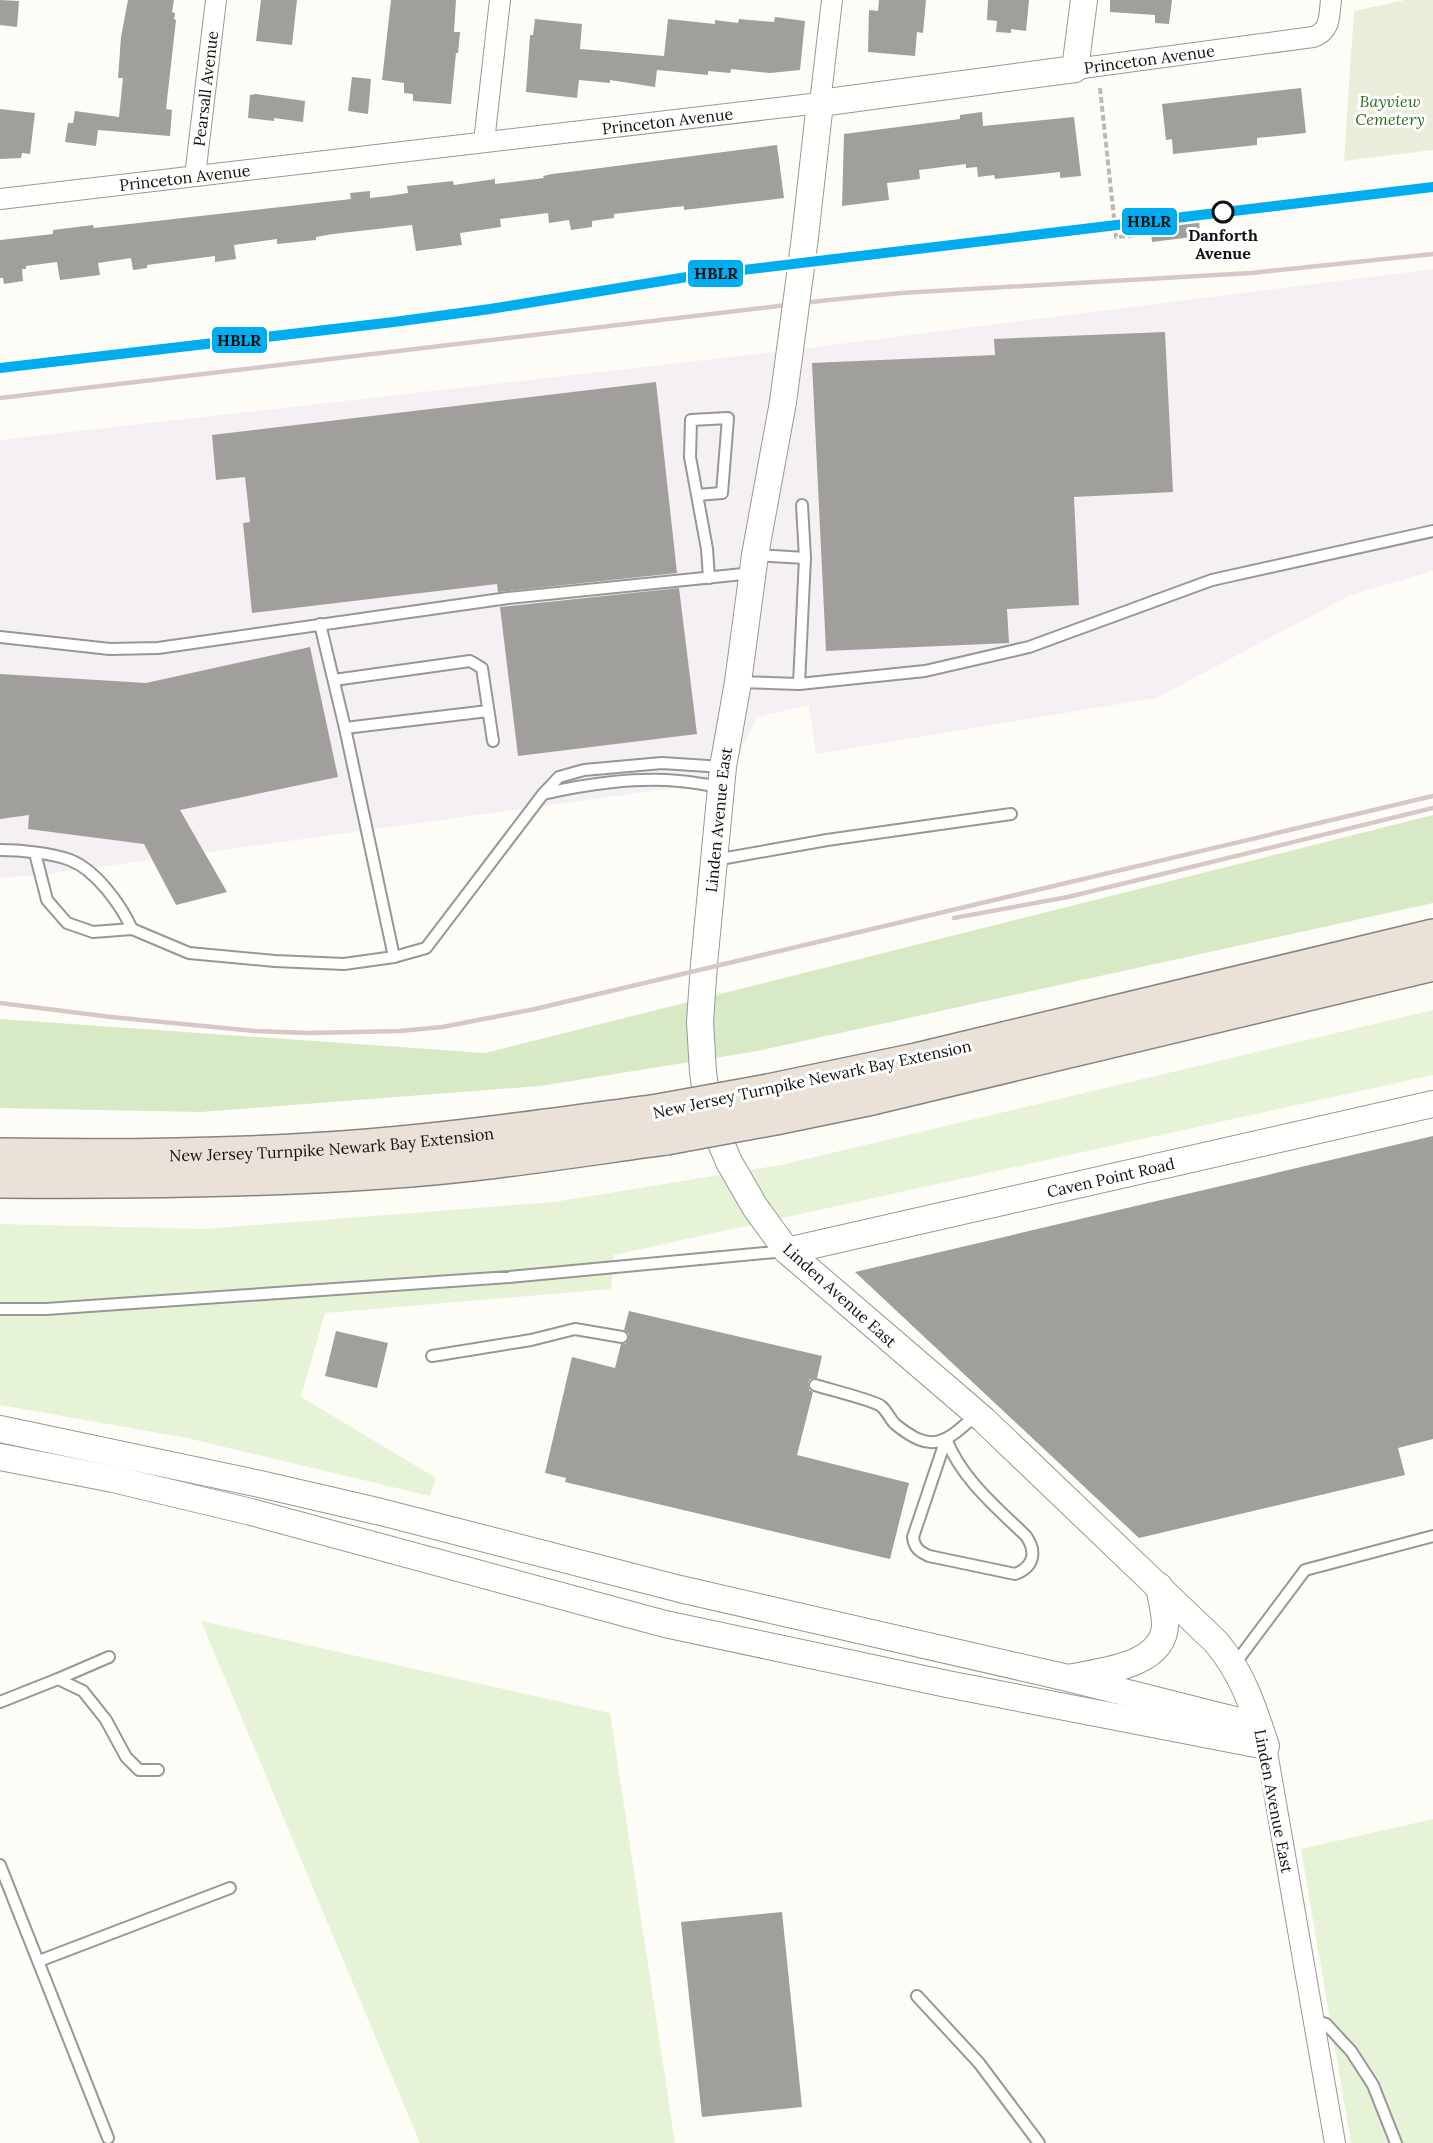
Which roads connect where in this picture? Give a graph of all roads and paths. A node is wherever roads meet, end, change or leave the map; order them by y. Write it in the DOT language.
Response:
graph roads {
  1 [pos="216,0"];
  2 [pos="500,0"];
  3 [pos="832,0"];
  4 [pos="1084,0"];
  5 [pos="1331,0"];
  6 [pos="1075,69"];
  7 [pos="1100,88"];
  8 [pos="820,103"];
  9 [pos="484,141"];
  10 [pos="195,176"];
  11 [pos="0,199"];
  12 [pos="1138,235"];
  13 [pos="697,495"];
  14 [pos="802,505"];
  15 [pos="1433,531"];
  16 [pos="805,558"];
  17 [pos="754,564"];
  18 [pos="709,578"];
  19 [pos="320,624"];
  20 [pos="0,637"];
  21 [pos="334,680"];
  22 [pos="738,682"];
  23 [pos="799,684"];
  24 [pos="489,711"];
  25 [pos="345,728"];
  26 [pos="493,741"];
  27 [pos="722,777"];
  28 [pos="543,794"];
  29 [pos="1011,814"];
  30 [pos="0,850"];
  31 [pos="35,853"];
  32 [pos="714,860"];
  33 [pos="132,929"];
  34 [pos="1433,936"];
  35 [pos="394,957"];
  36 [pos="1433,964"];
  37 [pos="1433,1104"];
  38 [pos="771,1105"];
  39 [pos="662,1124"];
  40 [pos="0,1155"];
  41 [pos="0,1181"];
  42 [pos="787,1251"];
  43 [pos="0,1309"];
  44 [pos="622,1337"];
  45 [pos="432,1356"];
  46 [pos="815,1385"];
  47 [pos="977,1414"];
  48 [pos="0,1429"];
  49 [pos="946,1439"];
  50 [pos="0,1457"];
  51 [pos="1433,1536"];
  52 [pos="1159,1586"];
  53 [pos="109,1657"];
  54 [pos="1234,1665"];
  55 [pos="1068,1678"];
  56 [pos="58,1679"];
  57 [pos="0,1702"];
  58 [pos="1263,1736"];
  59 [pos="158,1770"];
  60 [pos="0,1865"];
  61 [pos="230,1888"];
  62 [pos="39,1961"];
  63 [pos="917,1996"];
  64 [pos="1313,2020"];
  65 [pos="108,2138"];
  66 [pos="1039,2143"];
  67 [pos="1335,2143"];
  68 [pos="1396,2143"];
  1 -- 10 [label="street, Pearsall Avenue"];
  2 -- 9 [label="street"];
  3 -- 8 [label="street"];
  4 -- 6 [label="street"];
  5 -- 6 [label="street, Princeton Avenue"];
  6 -- 8 [label="street, Princeton Avenue"];
  7 -- 12 [label="path"];
  8 -- 9 [label="street, Princeton Avenue"];
  8 -- 17 [label="street, Linden Avenue East, bridge"];
  9 -- 10 [label="street, Princeton Avenue"];
  10 -- 11 [label="street, Princeton Avenue"];
  13 -- 13 [label="lane"];
  13 -- 18 [label="lane"];
  14 -- 16 [label="lane"];
  15 -- 23 [label="lane"];
  16 -- 17 [label="lane"];
  16 -- 23 [label="lane"];
  17 -- 18 [label="lane"];
  17 -- 22 [label="street, Linden Avenue East"];
  18 -- 19 [label="lane"];
  19 -- 20 [label="lane"];
  19 -- 21 [label="lane"];
  21 -- 24 [label="lane"];
  21 -- 25 [label="lane"];
  22 -- 23 [label="lane"];
  22 -- 27 [label="street, Linden Avenue East"];
  24 -- 25 [label="lane"];
  24 -- 26 [label="lane"];
  25 -- 35 [label="lane"];
  27 -- 28 [label="lane"];
  27 -- 28 [label="lane"];
  27 -- 32 [label="street, Linden Avenue East"];
  28 -- 35 [label="lane"];
  29 -- 32 [label="lane"];
  30 -- 31 [label="lane"];
  31 -- 33 [label="lane"];
  31 -- 33 [label="lane"];
  32 -- 42 [label="street, Linden Avenue East"];
  33 -- 35 [label="lane"];
  34 -- 38 [label="highway, New Jersey Turnpike Newark Bay Extension"];
  36 -- 38 [label="highway, New Jersey Turnpike Newark Bay Extension"];
  37 -- 42 [label="street, Caven Point Road"];
  38 -- 39 [label="highway, New Jersey Turnpike Newark Bay Extension, bridge"];
  39 -- 40 [label="highway, New Jersey Turnpike Newark Bay Extension"];
  39 -- 41 [label="highway, New Jersey Turnpike Newark Bay Extension"];
  42 -- 43 [label="lane"];
  42 -- 47 [label="street, Linden Avenue East"];
  44 -- 45 [label="lane"];
  46 -- 49 [label="lane"];
  47 -- 49 [label="lane"];
  47 -- 52 [label="street, Linden Avenue East"];
  48 -- 55 [label="street"];
  49 -- 49 [label="lane"];
  50 -- 58 [label="street"];
  51 -- 54 [label="lane"];
  52 -- 54 [label="street, Linden Avenue East"];
  52 -- 55 [label="street"];
  53 -- 56 [label="lane"];
  54 -- 58 [label="street, Linden Avenue East"];
  55 -- 58 [label="street"];
  56 -- 57 [label="lane"];
  56 -- 59 [label="lane"];
  58 -- 64 [label="street, Linden Avenue East"];
  60 -- 62 [label="lane"];
  61 -- 62 [label="lane"];
  62 -- 65 [label="lane"];
  63 -- 66 [label="lane"];
  64 -- 67 [label="street, Linden Avenue East"];
  64 -- 68 [label="lane"];
}
